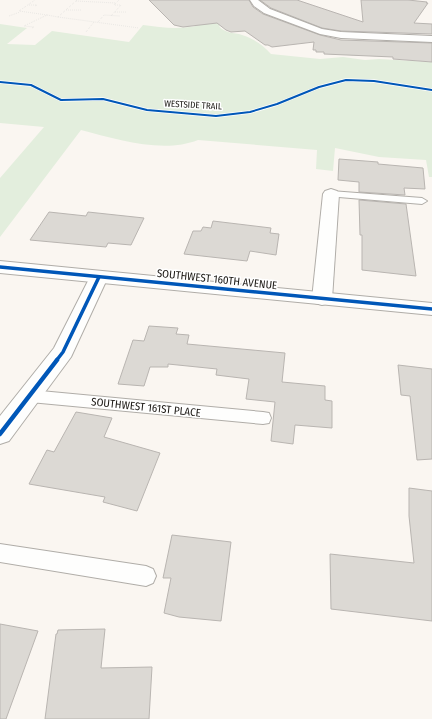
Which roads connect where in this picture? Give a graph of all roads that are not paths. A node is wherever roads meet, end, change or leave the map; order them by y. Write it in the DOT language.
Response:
graph roads {
  1 [pos="254,0"];
  2 [pos="432,39"];
  3 [pos="331,194"];
  4 [pos="422,201"];
  5 [pos="0,267"];
  6 [pos="99,277"];
  7 [pos="322,299"];
  8 [pos="432,309"];
  9 [pos="30,396"];
  10 [pos="263,418"];
  11 [pos="0,434"];
  12 [pos="0,553"];
  13 [pos="146,576"];
  1 -- 2 [label="street"];
  3 -- 4 [label="lane"];
  3 -- 7 [label="street"];
  5 -- 6 [label="street, SOUTHWEST 160TH AVENUE"];
  6 -- 7 [label="street, SOUTHWEST 160TH AVENUE"];
  6 -- 9 [label="street"];
  7 -- 8 [label="street, SOUTHWEST 160TH AVENUE"];
  9 -- 10 [label="lane, SOUTHWEST 161ST PLACE"];
  9 -- 11 [label="street"];
  12 -- 13 [label="lane"];
}
